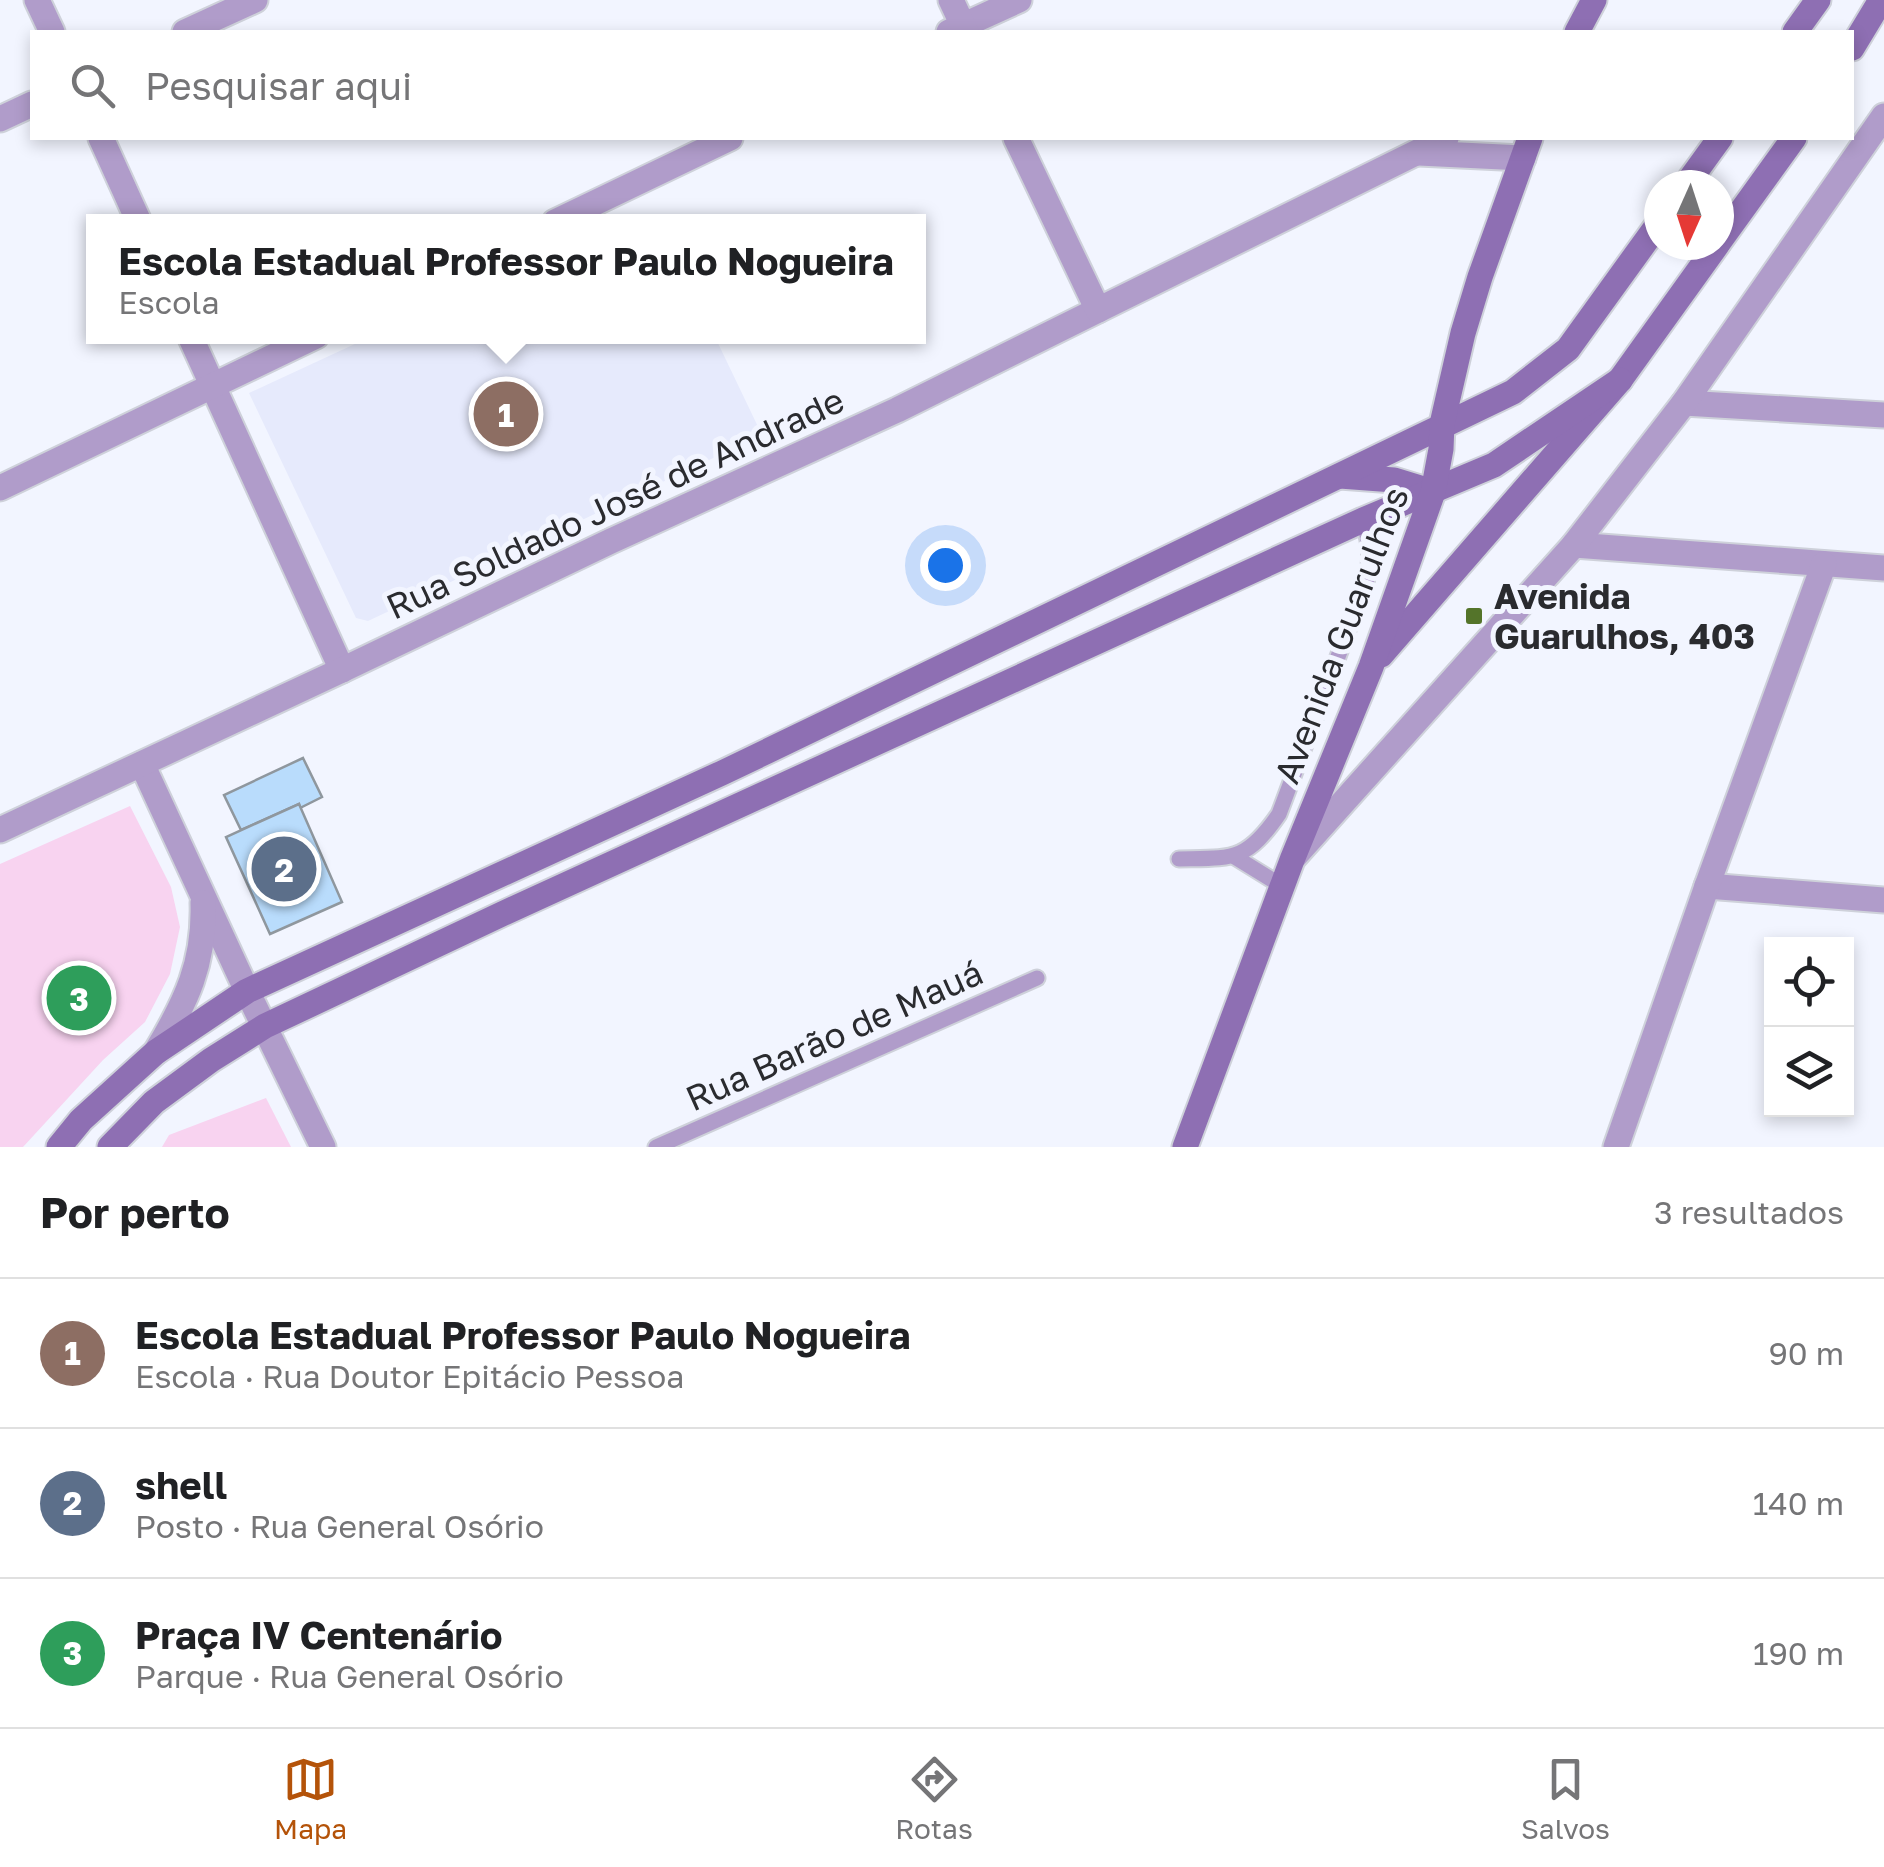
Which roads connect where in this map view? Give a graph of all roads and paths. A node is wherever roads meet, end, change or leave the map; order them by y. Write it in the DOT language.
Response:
graph roads {
  1 [pos="37,0"];
  2 [pos="255,0"];
  3 [pos="951,0"];
  4 [pos="1019,0"];
  5 [pos="1594,0"];
  6 [pos="1818,0"];
  7 [pos="1881,0"];
  8 [pos="51,30"];
  9 [pos="189,30"];
  10 [pos="959,30"];
  11 [pos="1577,30"];
  12 [pos="1796,30"];
  13 [pos="1854,45"];
  14 [pos="30,105"];
  15 [pos="1884,116"];
  16 [pos="0,119"];
  17 [pos="102,140"];
  18 [pos="726,140"];
  19 [pos="1017,140"];
  20 [pos="1442,140"];
  21 [pos="1719,140"];
  22 [pos="1793,140"];
  23 [pos="1527,148"];
  24 [pos="1419,152"];
  25 [pos="1697,170"];
  26 [pos="134,214"];
  27 [pos="572,214"];
  28 [pos="1734,222"];
  29 [pos="1644,244"];
  30 [pos="1706,260"];
  31 [pos="1098,310"];
  32 [pos="194,344"];
  33 [pos="300,344"];
  34 [pos="1620,380"];
  35 [pos="213,386"];
  36 [pos="1684,403"];
  37 [pos="1884,415"];
  38 [pos="1442,424"];
  39 [pos="1337,476"];
  40 [pos="0,488"];
  41 [pos="1433,492"];
  42 [pos="1363,520"];
  43 [pos="1574,545"];
  44 [pos="1824,564"];
  45 [pos="1884,568"];
  46 [pos="1371,667"];
  47 [pos="342,670"];
  48 [pos="142,764"];
  49 [pos="0,830"];
  50 [pos="1235,857"];
  51 [pos="1178,859"];
  52 [pos="1292,860"];
  53 [pos="1282,886"];
  54 [pos="1707,886"];
  55 [pos="203,893"];
  56 [pos="1884,900"];
  57 [pos="1037,978"];
  58 [pos="247,991"];
  59 [pos="265,1026"];
  60 [pos="156,1052"];
  61 [pos="59,1147"];
  62 [pos="110,1147"];
  63 [pos="323,1147"];
  64 [pos="656,1147"];
  65 [pos="1184,1147"];
  66 [pos="1616,1147"];
  1 -- 8 [label="street"];
  2 -- 9 [label="street"];
  3 -- 10 [label="street"];
  4 -- 10 [label="street"];
  5 -- 11 [label="main road"];
  6 -- 12 [label="main road"];
  7 -- 13 [label="main road"];
  14 -- 16 [label="street"];
  15 -- 36 [label="street"];
  17 -- 26 [label="street"];
  18 -- 27 [label="street"];
  19 -- 31 [label="street"];
  20 -- 24 [label="street, Rua Soldado José de Andrade"];
  21 -- 25 [label="main road"];
  22 -- 28 [label="main road"];
  23 -- 24 [label="street, Rua Soldado José de Andrade"];
  23 -- 38 [label="main road, Avenida Guarulhos"];
  24 -- 31 [label="street, Rua Soldado José de Andrade"];
  29 -- 38 [label="main road"];
  30 -- 34 [label="main road"];
  31 -- 47 [label="street, Rua Soldado José de Andrade"];
  32 -- 35 [label="street"];
  33 -- 35 [label="street"];
  34 -- 41 [label="main road"];
  34 -- 46 [label="main road"];
  35 -- 40 [label="street"];
  35 -- 47 [label="street"];
  36 -- 37 [label="street"];
  36 -- 43 [label="street"];
  38 -- 39 [label="main road"];
  38 -- 41 [label="main road, Avenida Guarulhos"];
  39 -- 41 [label="main road"];
  39 -- 58 [label="main road"];
  41 -- 42 [label="main road"];
  41 -- 46 [label="main road, Avenida Guarulhos"];
  42 -- 50 [label="lane"];
  42 -- 59 [label="main road"];
  43 -- 44 [label="street"];
  43 -- 52 [label="street"];
  44 -- 45 [label="street"];
  44 -- 54 [label="street"];
  46 -- 52 [label="main road, Avenida Guarulhos"];
  47 -- 48 [label="street, Rua Soldado José de Andrade"];
  48 -- 49 [label="street, Rua Soldado José de Andrade"];
  48 -- 55 [label="street"];
  50 -- 51 [label="lane"];
  50 -- 53 [label="lane"];
  52 -- 53 [label="main road, Avenida Guarulhos"];
  53 -- 65 [label="main road, Avenida Guarulhos"];
  54 -- 56 [label="street"];
  54 -- 66 [label="street"];
  55 -- 58 [label="street"];
  55 -- 60 [label="street"];
  57 -- 64 [label="lane, Rua Barão de Mauá"];
  58 -- 59 [label="street"];
  58 -- 60 [label="main road"];
  59 -- 62 [label="main road"];
  59 -- 63 [label="street"];
  60 -- 61 [label="main road"];
}
